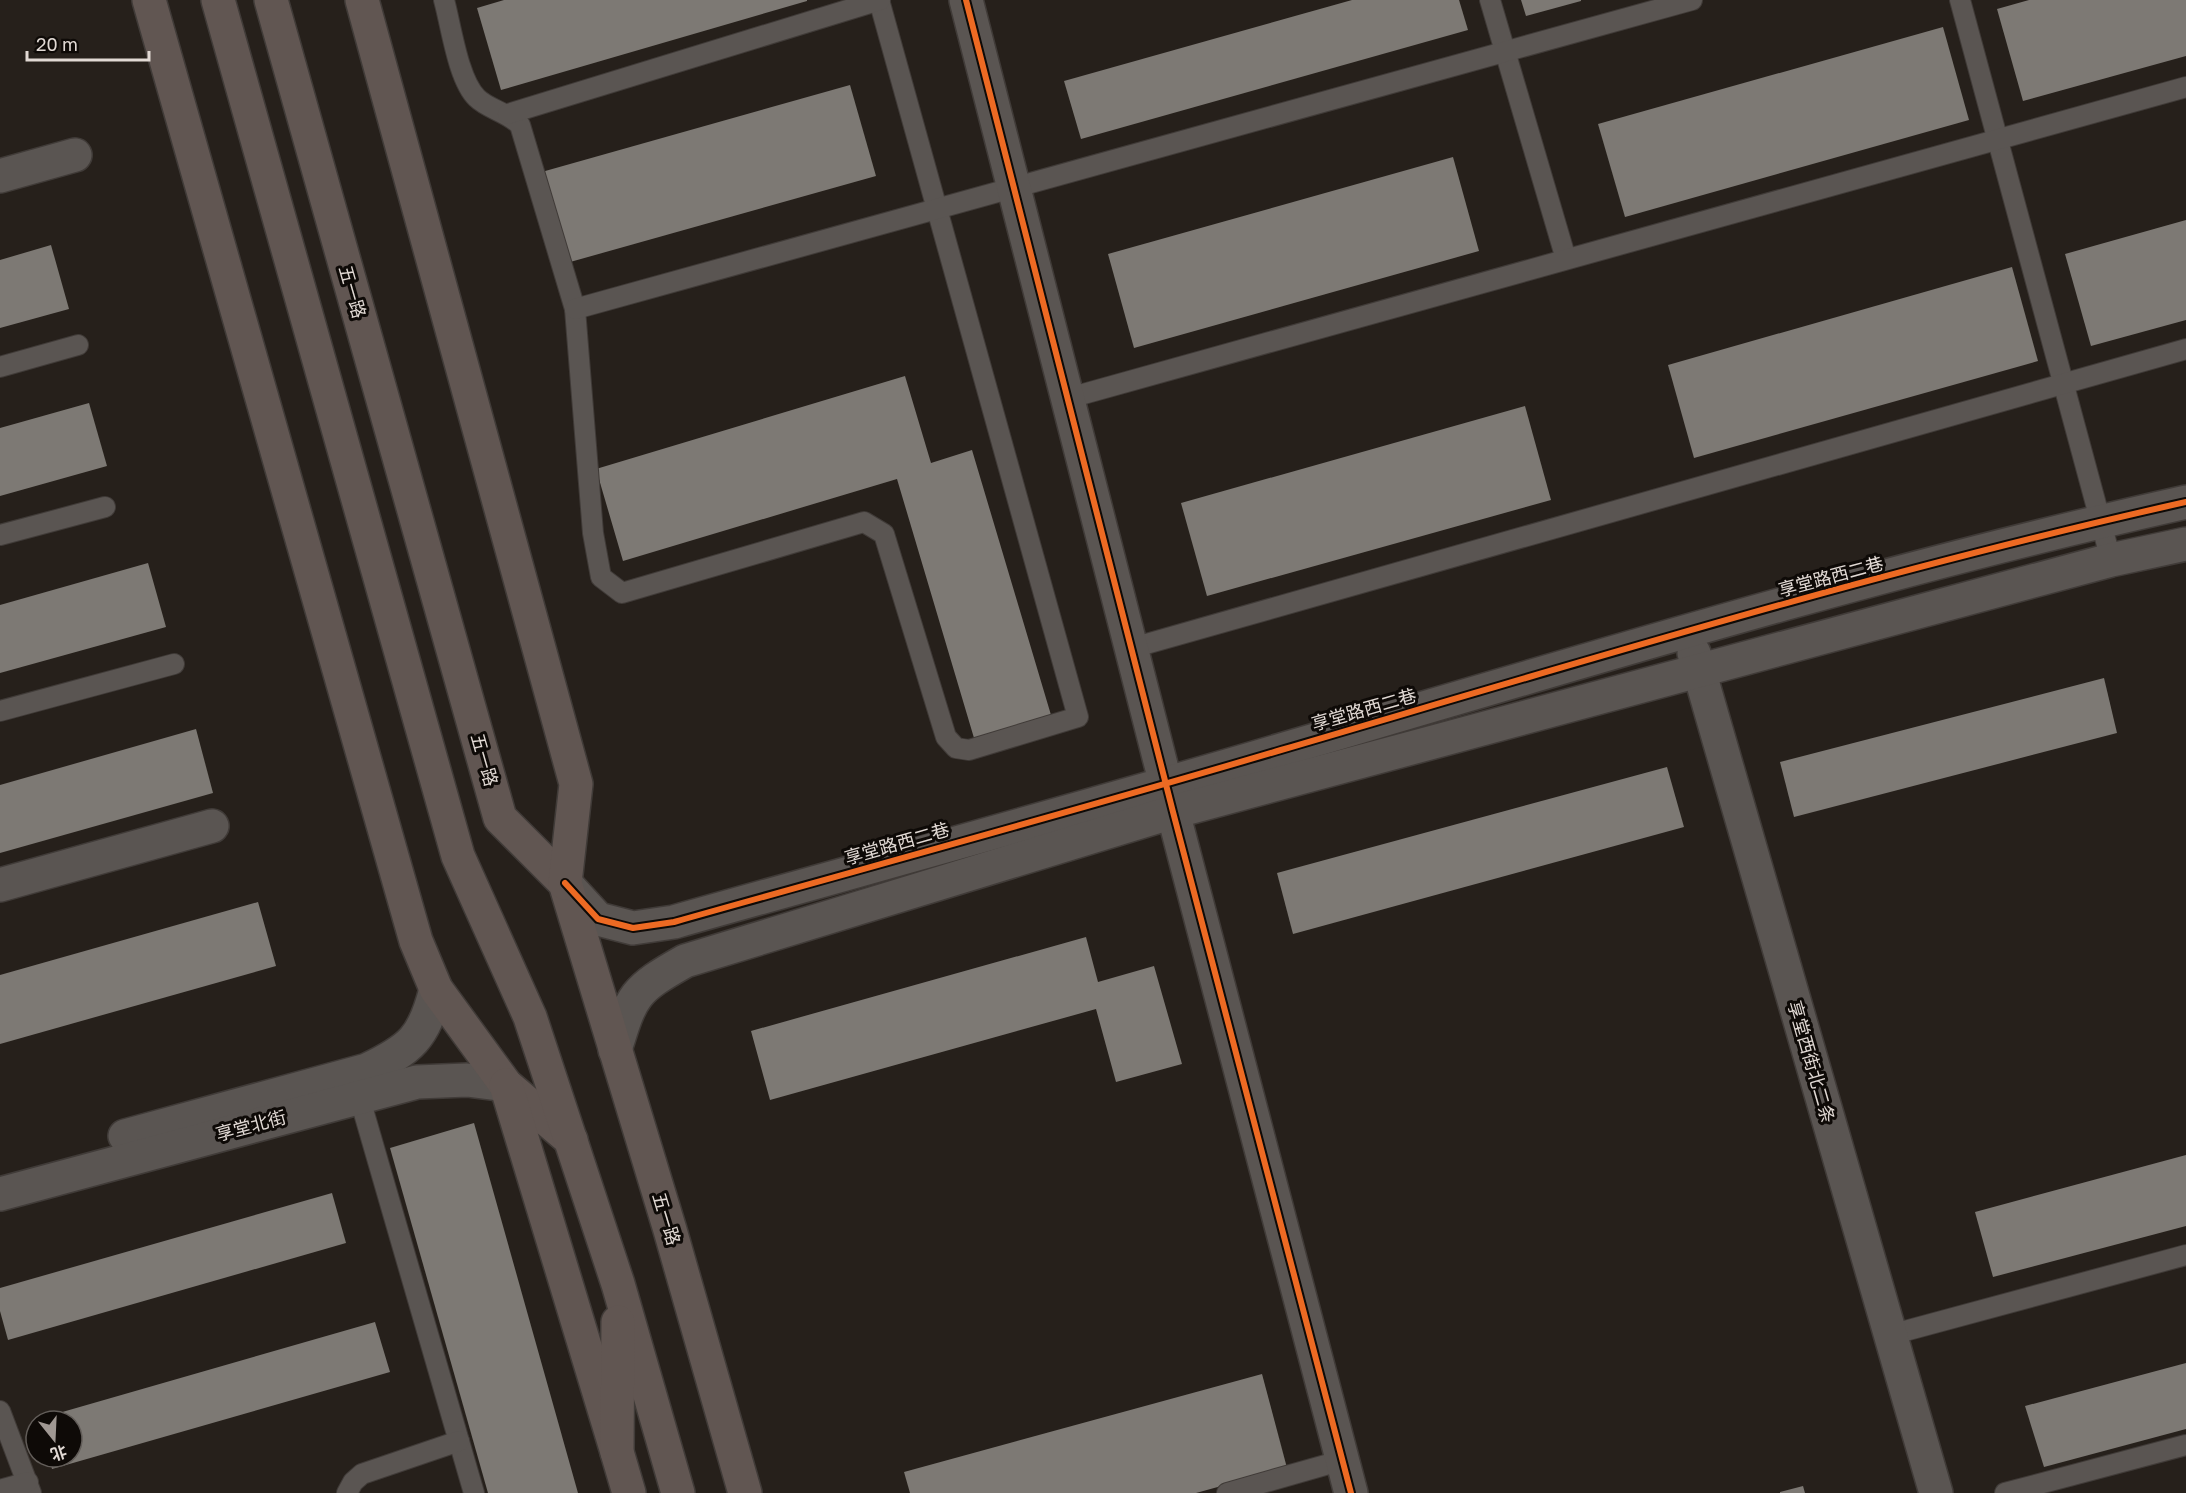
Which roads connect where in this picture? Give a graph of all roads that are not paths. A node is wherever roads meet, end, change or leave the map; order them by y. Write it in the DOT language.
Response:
graph roads {
  1 [pos="149,0"];
  2 [pos="218,0"];
  3 [pos="271,0"];
  4 [pos="362,0"];
  5 [pos="444,0"];
  6 [pos="879,0"];
  7 [pos="966,0"];
  8 [pos="1490,0"];
  9 [pos="1692,0"];
  10 [pos="1960,0"];
  11 [pos="1505,52"];
  12 [pos="2186,87"];
  13 [pos="508,114"];
  14 [pos="1997,139"];
  15 [pos="75,155"];
  16 [pos="0,176"];
  17 [pos="1015,187"];
  18 [pos="937,208"];
  19 [pos="1566,259"];
  20 [pos="575,309"];
  21 [pos="78,345"];
  22 [pos="2186,349"];
  23 [pos="0,367"];
  24 [pos="2063,384"];
  25 [pos="1069,398"];
  26 [pos="2186,502"];
  27 [pos="105,507"];
  28 [pos="2100,521"];
  29 [pos="0,536"];
  30 [pos="2186,544"];
  31 [pos="2111,560"];
  32 [pos="1688,630"];
  33 [pos="1132,648"];
  34 [pos="174,664"];
  35 [pos="1699,673"];
  36 [pos="0,711"];
  37 [pos="1170,798"];
  38 [pos="212,826"];
  39 [pos="565,883"];
  40 [pos="0,885"];
  41 [pos="436,988"];
  42 [pos="615,1050"];
  43 [pos="356,1085"];
  44 [pos="506,1085"];
  45 [pos="571,1140"];
  46 [pos="0,1171"];
  47 [pos="0,1194"];
  48 [pos="2186,1255"];
  49 [pos="618,1284"];
  50 [pos="1890,1335"];
  51 [pos="0,1411"];
  52 [pos="459,1441"];
  53 [pos="2186,1444"];
  54 [pos="617,1452"];
  55 [pos="1343,1460"];
  56 [pos="30,1487"];
  57 [pos="0,1490"];
  58 [pos="347,1493"];
  59 [pos="474,1493"];
  60 [pos="629,1493"];
  61 [pos="678,1493"];
  62 [pos="746,1493"];
  63 [pos="1227,1493"];
  64 [pos="1351,1493"];
  65 [pos="1936,1493"];
  66 [pos="2005,1493"];
  1 -- 41 [label="main road"];
  2 -- 45 [label="main road"];
  3 -- 39 [label="main road, 五一路"];
  4 -- 39 [label="main road"];
  5 -- 13 [label="lane"];
  6 -- 13 [label="lane"];
  6 -- 18 [label="lane"];
  7 -- 17 [label="street"];
  8 -- 11 [label="lane"];
  9 -- 11 [label="lane"];
  10 -- 14 [label="lane"];
  11 -- 17 [label="lane"];
  11 -- 19 [label="lane"];
  12 -- 14 [label="lane"];
  13 -- 20 [label="lane"];
  14 -- 19 [label="lane"];
  14 -- 24 [label="lane"];
  15 -- 16 [label="street"];
  17 -- 18 [label="lane"];
  17 -- 25 [label="street"];
  18 -- 20 [label="lane"];
  18 -- 20 [label="lane"];
  19 -- 25 [label="lane"];
  21 -- 23 [label="lane"];
  22 -- 24 [label="lane"];
  24 -- 28 [label="lane"];
  24 -- 33 [label="lane"];
  25 -- 33 [label="street"];
  26 -- 28 [label="street, 享堂路西二巷"];
  27 -- 29 [label="lane"];
  28 -- 31 [label="lane"];
  28 -- 32 [label="street, 享堂路西二巷"];
  30 -- 31 [label="street, 享堂路西二巷"];
  31 -- 35 [label="street, 享堂路西二巷"];
  32 -- 35 [label="street, 享堂西街北二条"];
  32 -- 37 [label="street, 享堂路西二巷"];
  33 -- 37 [label="street"];
  34 -- 36 [label="lane"];
  35 -- 37 [label="street, 享堂路西二巷"];
  35 -- 50 [label="street, 享堂西街北二条"];
  37 -- 39 [label="street, 享堂路西二巷"];
  37 -- 42 [label="street, 享堂路西二巷"];
  37 -- 55 [label="street"];
  38 -- 40 [label="street"];
  39 -- 42 [label="main road, 五一路"];
  41 -- 43 [label="street, 享堂北街"];
  41 -- 44 [label="main road"];
  42 -- 62 [label="main road, 五一路"];
  43 -- 44 [label="street, 享堂北街"];
  43 -- 46 [label="street, 享堂北街"];
  43 -- 47 [label="street, 享堂北街"];
  43 -- 52 [label="lane"];
  44 -- 45 [label="main road"];
  44 -- 54 [label="main road"];
  45 -- 49 [label="main road"];
  48 -- 50 [label="lane"];
  49 -- 54 [label="main road"];
  49 -- 61 [label="main road"];
  50 -- 65 [label="street, 享堂西街北二条"];
  51 -- 56 [label="lane"];
  52 -- 58 [label="lane"];
  52 -- 59 [label="lane"];
  53 -- 66 [label="lane"];
  54 -- 60 [label="main road"];
  55 -- 63 [label="lane"];
  55 -- 64 [label="street"];
  56 -- 57 [label="lane"];
}
